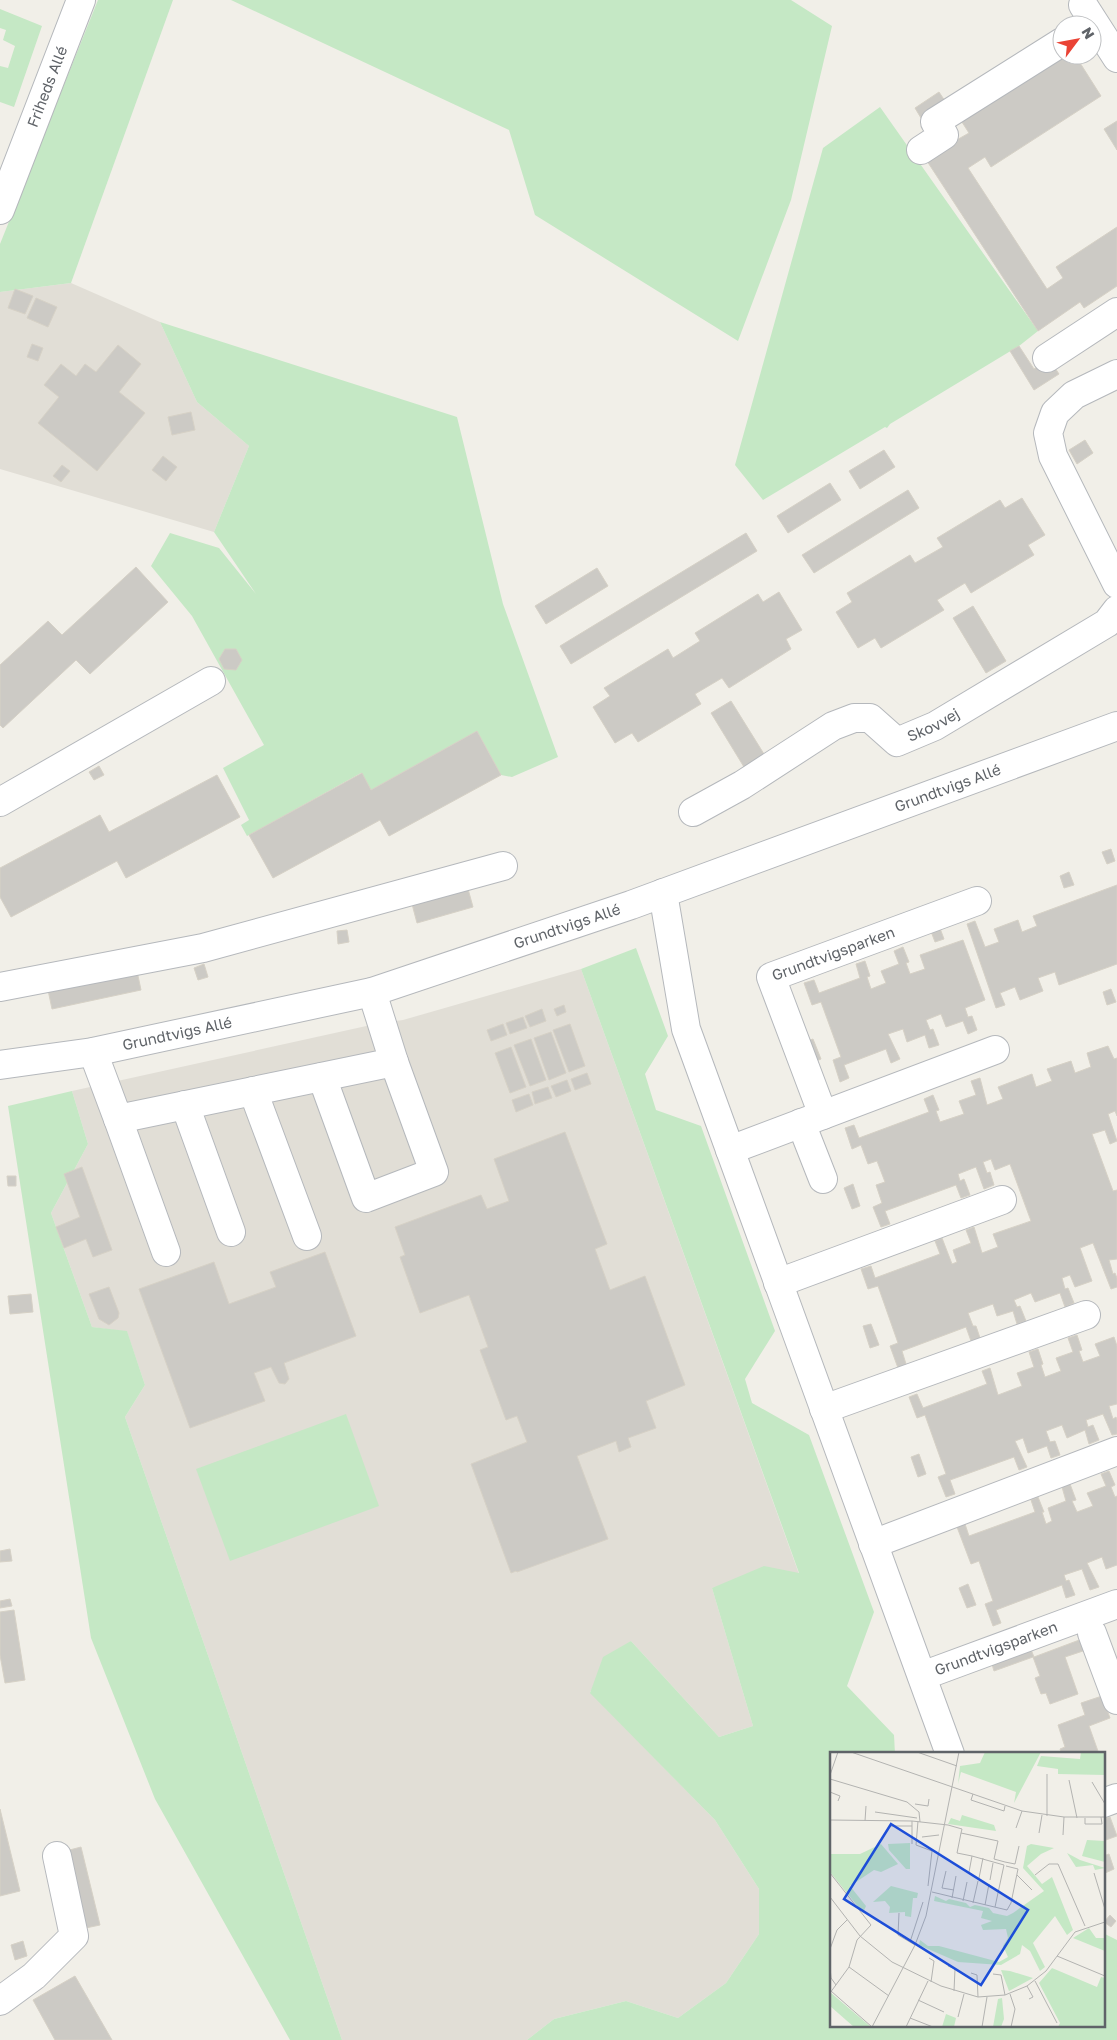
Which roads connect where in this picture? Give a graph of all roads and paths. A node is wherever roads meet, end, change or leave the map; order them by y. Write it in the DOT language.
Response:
graph roads {
  1 [pos="81,0"];
  2 [pos="1102,37"];
  3 [pos="1052,48"];
  4 [pos="1117,58"];
  5 [pos="921,150"];
  6 [pos="7,169"];
  7 [pos="0,210"];
  8 [pos="1117,312"];
  9 [pos="1047,358"];
  10 [pos="1117,374"];
  11 [pos="1117,584"];
  12 [pos="1117,610"];
  13 [pos="211,681"];
  14 [pos="1117,726"];
  15 [pos="0,802"];
  16 [pos="693,812"];
  17 [pos="503,866"];
  18 [pos="663,893"];
  19 [pos="977,900"];
  20 [pos="0,987"];
  21 [pos="372,992"];
  22 [pos="995,1050"];
  23 [pos="94,1052"];
  24 [pos="394,1062"];
  25 [pos="0,1065"];
  26 [pos="322,1077"];
  27 [pos="253,1091"];
  28 [pos="186,1105"];
  29 [pos="118,1119"];
  30 [pos="812,1119"];
  31 [pos="730,1150"];
  32 [pos="823,1179"];
  33 [pos="1002,1200"];
  34 [pos="231,1232"];
  35 [pos="307,1236"];
  36 [pos="166,1252"];
  37 [pos="778,1283"];
  38 [pos="1086,1315"];
  39 [pos="824,1409"];
  40 [pos="1117,1451"];
  41 [pos="873,1544"];
  42 [pos="1117,1604"];
  43 [pos="1092,1633"];
  44 [pos="922,1676"];
  45 [pos="1117,1700"];
  46 [pos="949,1752"];
  47 [pos="1117,1798"];
  48 [pos="1104,1803"];
  49 [pos="56,1856"];
  50 [pos="0,2001"];
  1 -- 6 [label="street, Friheds Allé"];
  2 -- 4 [label="street"];
  3 -- 5 [label="street"];
  6 -- 7 [label="street, Friheds Allé"];
  8 -- 9 [label="street"];
  10 -- 11 [label="street"];
  12 -- 16 [label="street, Skovvej"];
  13 -- 15 [label="street"];
  14 -- 18 [label="street, Grundtvigs Allé"];
  17 -- 20 [label="street"];
  18 -- 21 [label="street, Grundtvigs Allé"];
  18 -- 31 [label="street, Grundtvigsparken"];
  19 -- 30 [label="street, Grundtvigsparken"];
  21 -- 23 [label="street, Grundtvigs Allé"];
  21 -- 24 [label="street"];
  22 -- 30 [label="street"];
  23 -- 25 [label="street, Grundtvigs Allé"];
  23 -- 29 [label="street"];
  24 -- 26 [label="street"];
  24 -- 26 [label="street"];
  26 -- 27 [label="street"];
  27 -- 28 [label="street"];
  27 -- 35 [label="street"];
  28 -- 29 [label="street"];
  28 -- 34 [label="street"];
  29 -- 36 [label="street"];
  30 -- 31 [label="street"];
  30 -- 32 [label="street"];
  31 -- 37 [label="street, Grundtvigsparken"];
  33 -- 37 [label="street"];
  37 -- 39 [label="street, Grundtvigsparken"];
  38 -- 39 [label="street"];
  39 -- 41 [label="street, Grundtvigsparken"];
  40 -- 41 [label="street"];
  41 -- 44 [label="street, Grundtvigsparken"];
  42 -- 44 [label="street, Grundtvigsparken"];
  43 -- 45 [label="street"];
  44 -- 46 [label="street"];
  47 -- 48 [label="street"];
  49 -- 50 [label="street"];
}
